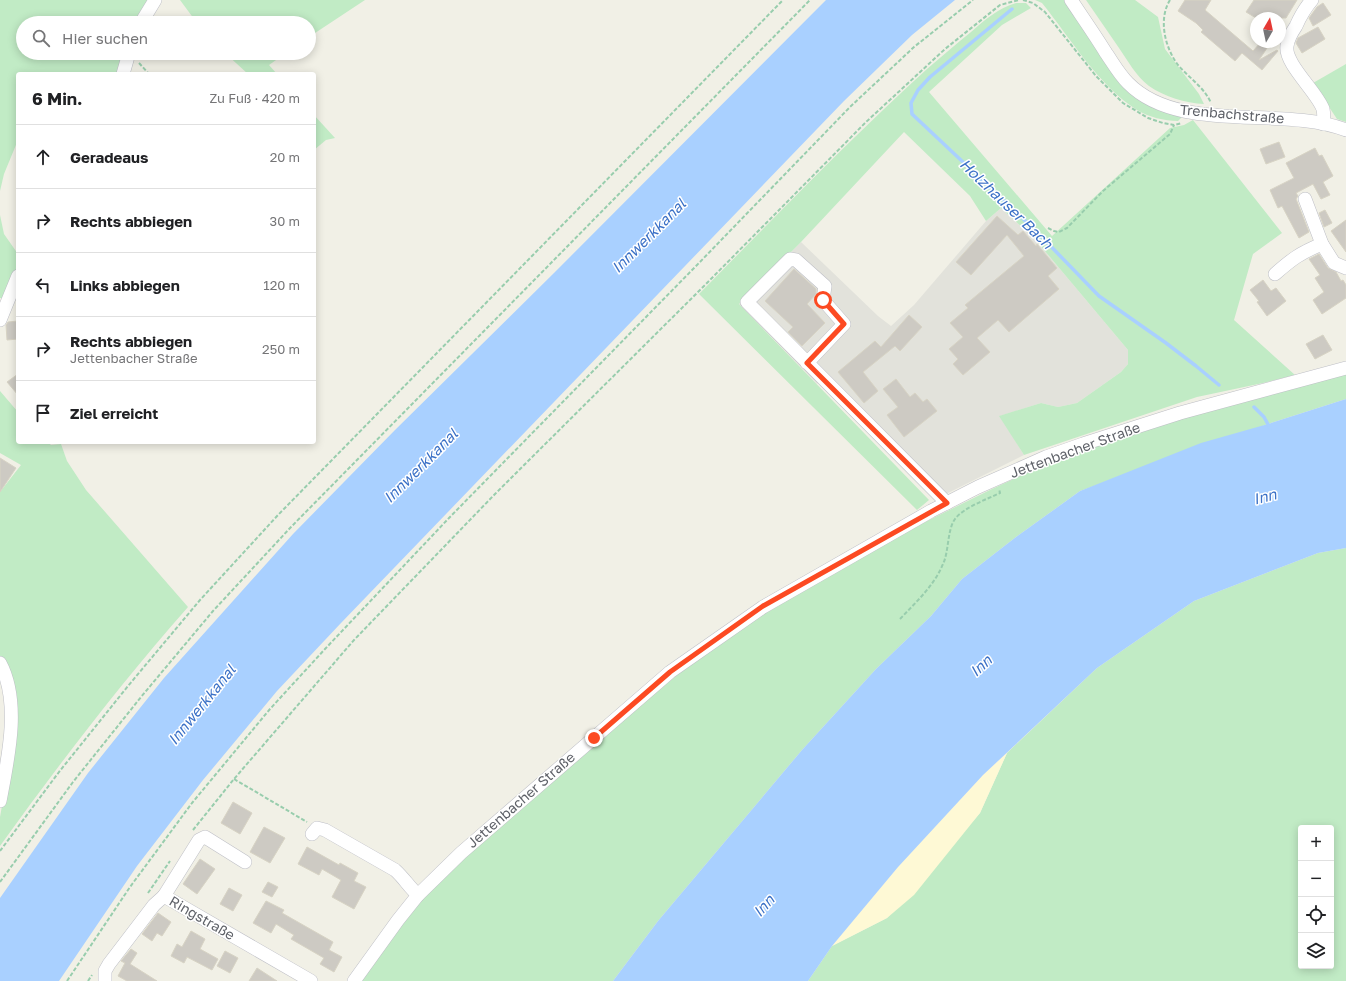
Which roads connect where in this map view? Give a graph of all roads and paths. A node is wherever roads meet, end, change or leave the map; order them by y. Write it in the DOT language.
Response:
graph roads {
  1 [pos="155,0"];
  2 [pos="783,0"];
  3 [pos="810,0"];
  4 [pos="973,0"];
  5 [pos="1019,0"];
  6 [pos="1071,0"];
  7 [pos="1170,0"];
  8 [pos="1312,0"];
  9 [pos="145,16"];
  10 [pos="127,60"];
  11 [pos="124,72"];
  12 [pos="1216,115"];
  13 [pos="1323,124"];
  14 [pos="1174,125"];
  15 [pos="1346,130"];
  16 [pos="1305,198"];
  17 [pos="1048,228"];
  18 [pos="1322,244"];
  19 [pos="1346,268"];
  20 [pos="1275,274"];
  21 [pos="16,281"];
  22 [pos="0,320"];
  23 [pos="807,363"];
  24 [pos="1346,368"];
  25 [pos="996,479"];
  26 [pos="947,503"];
  27 [pos="900,619"];
  28 [pos="0,663"];
  29 [pos="234,779"];
  30 [pos="0,801"];
  31 [pos="315,831"];
  32 [pos="190,834"];
  33 [pos="0,851"];
  34 [pos="172,858"];
  35 [pos="245,862"];
  36 [pos="0,882"];
  37 [pos="146,895"];
  38 [pos="418,895"];
  39 [pos="164,896"];
  40 [pos="95,971"];
  41 [pos="67,981"];
  42 [pos="88,981"];
  43 [pos="105,981"];
  44 [pos="312,981"];
  45 [pos="354,981"];
  1 -- 9 [label="street"];
  2 -- 33 [label="path"];
  3 -- 36 [label="path"];
  4 -- 41 [label="path"];
  5 -- 29 [label="path"];
  6 -- 12 [label="street, Trenbachstraße"];
  7 -- 12 [label="path"];
  8 -- 13 [label="street"];
  10 -- 11 [label="street"];
  12 -- 13 [label="street, Trenbachstraße"];
  13 -- 15 [label="street, Trenbachstraße"];
  14 -- 17 [label="path"];
  16 -- 18 [label="street"];
  18 -- 19 [label="street"];
  18 -- 20 [label="street"];
  21 -- 22 [label="street"];
  23 -- 23 [label="street"];
  23 -- 26 [label="street"];
  24 -- 25 [label="street, Jettenbacher Straße"];
  25 -- 26 [label="street, Jettenbacher Straße"];
  25 -- 27 [label="path"];
  26 -- 38 [label="street, Jettenbacher Straße"];
  28 -- 30 [label="street"];
  29 -- 31 [label="path"];
  29 -- 32 [label="path"];
  31 -- 38 [label="street"];
  34 -- 37 [label="path"];
  35 -- 39 [label="street"];
  38 -- 45 [label="street, Jettenbacher Straße"];
  39 -- 43 [label="street, Ringstraße"];
  39 -- 44 [label="street, Ringstraße"];
  40 -- 42 [label="path"];
}
